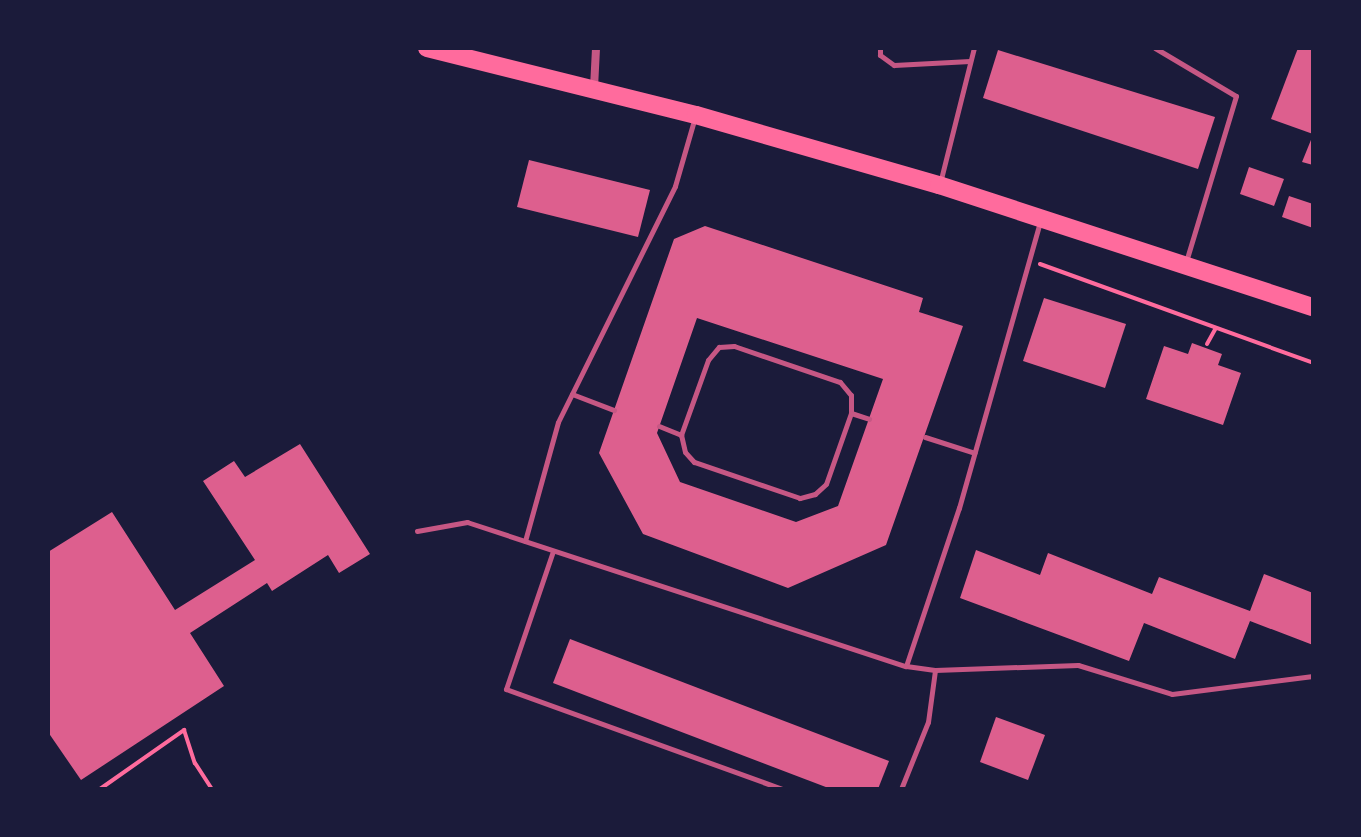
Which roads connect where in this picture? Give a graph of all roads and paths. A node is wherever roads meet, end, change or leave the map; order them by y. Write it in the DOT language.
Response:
graph roads {
  1 [pos="427,48"];
  2 [pos="596,48"];
  3 [pos="880,48"];
  4 [pos="974,48"];
  5 [pos="1155,48"];
  6 [pos="970,61"];
  7 [pos="594,88"];
  8 [pos="696,115"];
  9 [pos="939,185"];
  10 [pos="1042,216"];
  11 [pos="1030,260"];
  12 [pos="1186,263"];
  13 [pos="1313,307"];
  14 [pos="1216,328"];
  15 [pos="1207,344"];
  16 [pos="1313,363"];
  17 [pos="572,394"];
  18 [pos="614,410"];
  19 [pos="851,413"];
  20 [pos="869,419"];
  21 [pos="659,426"];
  22 [pos="681,435"];
  23 [pos="925,437"];
  24 [pos="975,453"];
  25 [pos="417,531"];
  26 [pos="525,541"];
  27 [pos="553,551"];
  28 [pos="906,666"];
  29 [pos="935,670"];
  30 [pos="1313,676"];
  31 [pos="100,789"];
  32 [pos="212,789"];
  33 [pos="783,789"];
  34 [pos="901,789"];
  1 -- 7 [label="highway"];
  2 -- 7 [label="street"];
  3 -- 6 [label="lane"];
  4 -- 6 [label="lane"];
  5 -- 12 [label="lane"];
  6 -- 9 [label="lane"];
  7 -- 8 [label="highway"];
  8 -- 9 [label="highway"];
  8 -- 17 [label="lane"];
  9 -- 10 [label="highway"];
  10 -- 11 [label="lane"];
  10 -- 12 [label="highway"];
  11 -- 14 [label="path"];
  11 -- 24 [label="lane"];
  12 -- 13 [label="highway"];
  14 -- 15 [label="path"];
  14 -- 16 [label="path"];
  17 -- 18 [label="lane"];
  17 -- 26 [label="lane"];
  19 -- 20 [label="lane"];
  19 -- 22 [label="lane"];
  19 -- 22 [label="lane"];
  21 -- 22 [label="lane"];
  23 -- 24 [label="lane"];
  24 -- 28 [label="lane"];
  25 -- 26 [label="lane"];
  26 -- 27 [label="lane"];
  27 -- 28 [label="lane"];
  27 -- 33 [label="lane"];
  28 -- 29 [label="lane"];
  29 -- 30 [label="lane"];
  29 -- 34 [label="lane"];
  31 -- 32 [label="path"];
}
